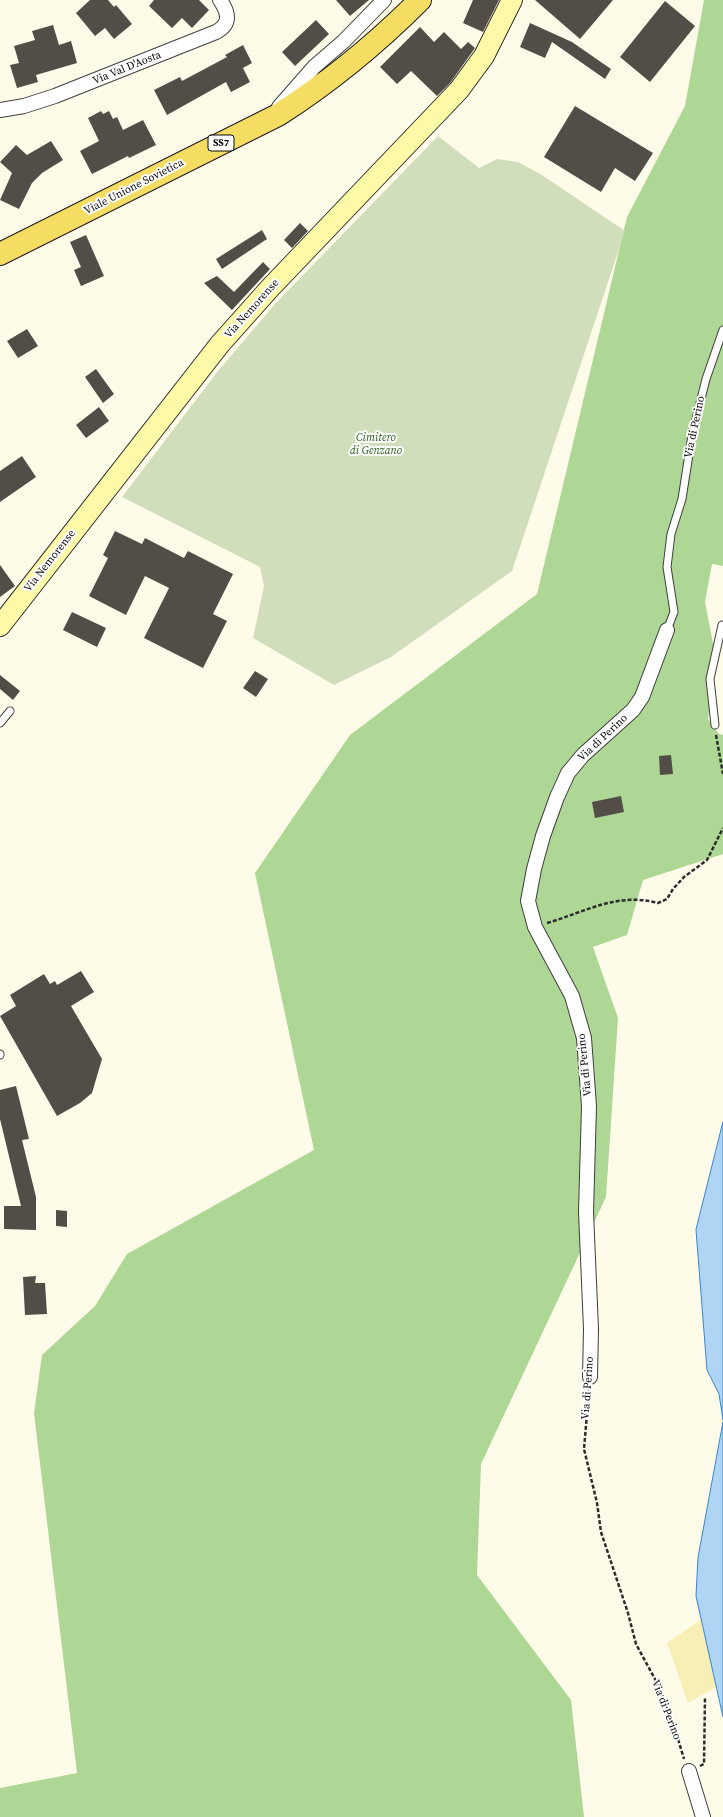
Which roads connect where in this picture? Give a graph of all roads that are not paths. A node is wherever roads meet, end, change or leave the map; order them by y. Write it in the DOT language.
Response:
graph roads {
  1 [pos="220,0"];
  2 [pos="384,0"];
  3 [pos="420,0"];
  4 [pos="512,0"];
  5 [pos="0,110"];
  6 [pos="269,120"];
  7 [pos="0,254"];
  8 [pos="723,330"];
  9 [pos="722,625"];
  10 [pos="0,626"];
  11 [pos="667,630"];
  12 [pos="10,711"];
  13 [pos="0,723"];
  14 [pos="715,725"];
  15 [pos="590,1377"];
  16 [pos="689,1771"];
  17 [pos="703,1817"];
  1 -- 5 [label="street, Via Val D'Aosta"];
  2 -- 6 [label="street, Viale Unione Sovietica"];
  3 -- 6 [label="main road, Viale Unione Sovietica / SS7"];
  4 -- 10 [label="main road, Via Nemorense"];
  6 -- 7 [label="main road, Viale Unione Sovietica / SS7"];
  8 -- 11 [label="lane, Via di Perino"];
  9 -- 14 [label="lane"];
  11 -- 15 [label="street, Via di Perino"];
  12 -- 13 [label="lane"];
  16 -- 17 [label="street"];
}
